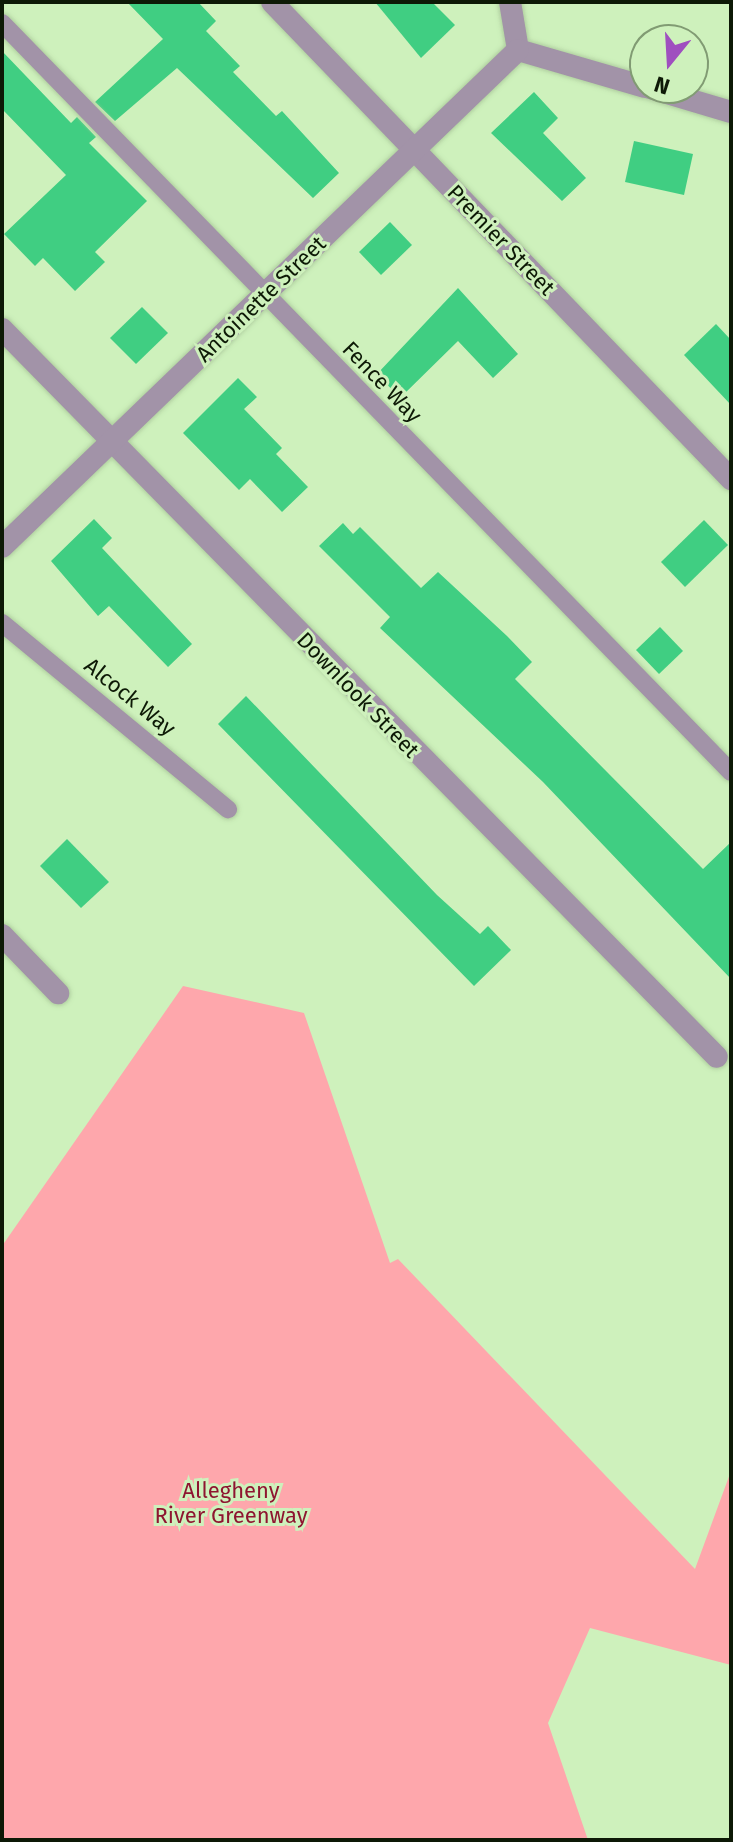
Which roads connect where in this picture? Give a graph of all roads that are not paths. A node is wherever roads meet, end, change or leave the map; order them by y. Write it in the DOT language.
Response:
graph roads {
  1 [pos="272,2"];
  2 [pos="510,2"];
  3 [pos="2,23"];
  4 [pos="518,50"];
  5 [pos="629,82"];
  6 [pos="704,104"];
  7 [pos="731,112"];
  8 [pos="413,149"];
  9 [pos="265,296"];
  10 [pos="2,329"];
  11 [pos="111,443"];
  12 [pos="731,479"];
  13 [pos="2,547"];
  14 [pos="2,623"];
  15 [pos="731,772"];
  16 [pos="228,809"];
  17 [pos="2,935"];
  18 [pos="58,993"];
  19 [pos="717,1057"];
  1 -- 8 [label="street, Premier Street"];
  2 -- 4 [label="street"];
  3 -- 9 [label="lane, Fence Way"];
  4 -- 5 [label="street"];
  4 -- 8 [label="street, Antoinette Street"];
  6 -- 7 [label="street"];
  8 -- 9 [label="street, Antoinette Street"];
  8 -- 12 [label="street, Premier Street"];
  9 -- 11 [label="street, Antoinette Street"];
  9 -- 15 [label="lane, Fence Way"];
  10 -- 11 [label="street, Downlook Street"];
  11 -- 13 [label="street, Antoinette Street"];
  11 -- 19 [label="street, Downlook Street"];
  14 -- 16 [label="lane, Alcock Way"];
  17 -- 18 [label="street"];
}
